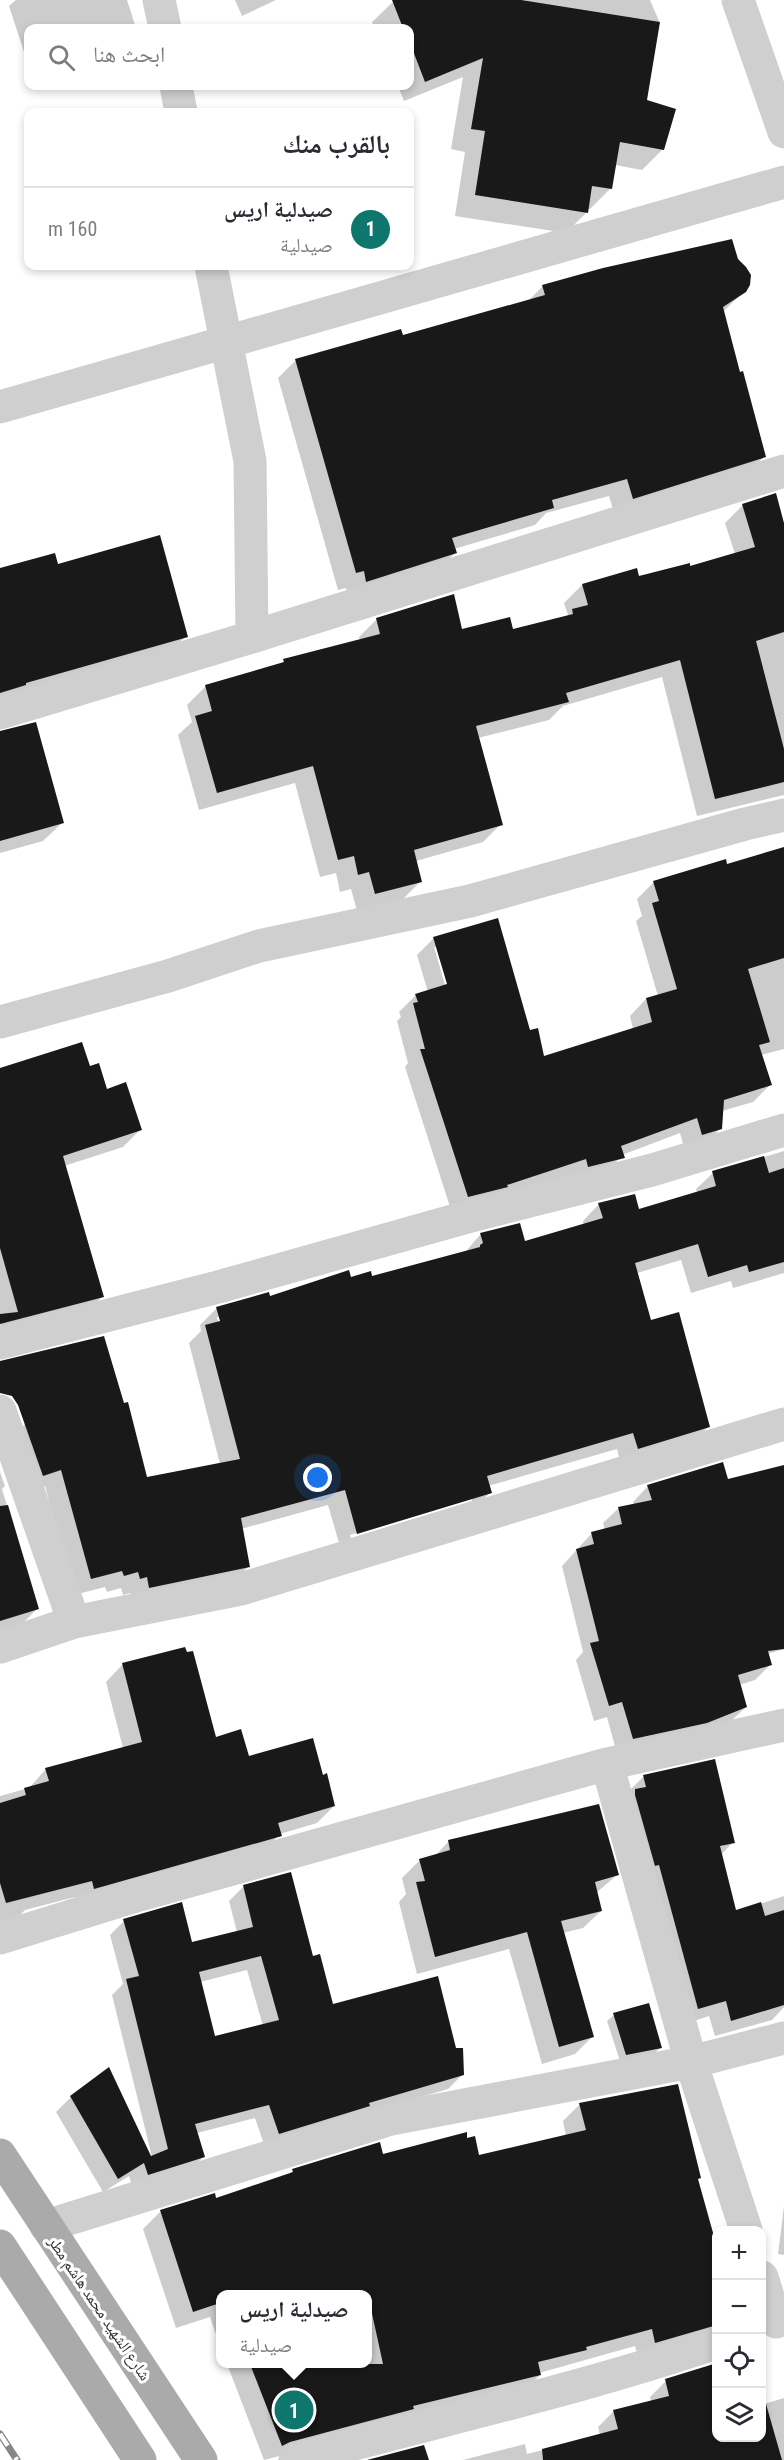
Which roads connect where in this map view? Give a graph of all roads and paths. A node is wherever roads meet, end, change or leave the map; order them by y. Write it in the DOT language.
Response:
graph roads {
  1 [pos="159,0"];
  2 [pos="738,0"];
  3 [pos="164,24"];
  4 [pos="177,90"];
  5 [pos="180,108"];
  6 [pos="784,132"];
  7 [pos="784,182"];
  8 [pos="213,270"];
  9 [pos="226,342"];
  10 [pos="0,407"];
  11 [pos="784,471"];
  12 [pos="252,637"];
  13 [pos="0,713"];
  14 [pos="784,815"];
  15 [pos="0,1022"];
  16 [pos="784,1130"];
  17 [pos="0,1343"];
  18 [pos="0,1411"];
  19 [pos="784,1424"];
  20 [pos="74,1622"];
  21 [pos="0,1647"];
  22 [pos="784,1725"];
  23 [pos="607,1764"];
  24 [pos="0,1938"];
  25 [pos="784,2038"];
  26 [pos="691,2062"];
  27 [pos="0,2155"];
  28 [pos="46,2226"];
  29 [pos="745,2226"];
  30 [pos="0,2246"];
  31 [pos="763,2280"];
  32 [pos="774,2323"];
  33 [pos="712,2345"];
  34 [pos="140,2460"];
  35 [pos="201,2460"];
  36 [pos="295,2460"];
  1 -- 3 [label="street"];
  2 -- 6 [label="street"];
  4 -- 5 [label="street"];
  7 -- 9 [label="street"];
  8 -- 9 [label="street"];
  9 -- 10 [label="street"];
  9 -- 12 [label="street"];
  11 -- 12 [label="street"];
  12 -- 13 [label="street"];
  14 -- 15 [label="street"];
  16 -- 17 [label="street"];
  18 -- 20 [label="street"];
  19 -- 20 [label="street"];
  20 -- 21 [label="street"];
  22 -- 23 [label="street"];
  23 -- 24 [label="street"];
  23 -- 26 [label="street"];
  25 -- 26 [label="street"];
  26 -- 28 [label="street"];
  26 -- 29 [label="street"];
  27 -- 28 [label="main road, شارع الشهيد محمد هاشم مطر"];
  28 -- 35 [label="main road, شارع الشهيد محمد هاشم مطر"];
  30 -- 34 [label="main road"];
  31 -- 32 [label="street"];
  33 -- 36 [label="street"];
}
